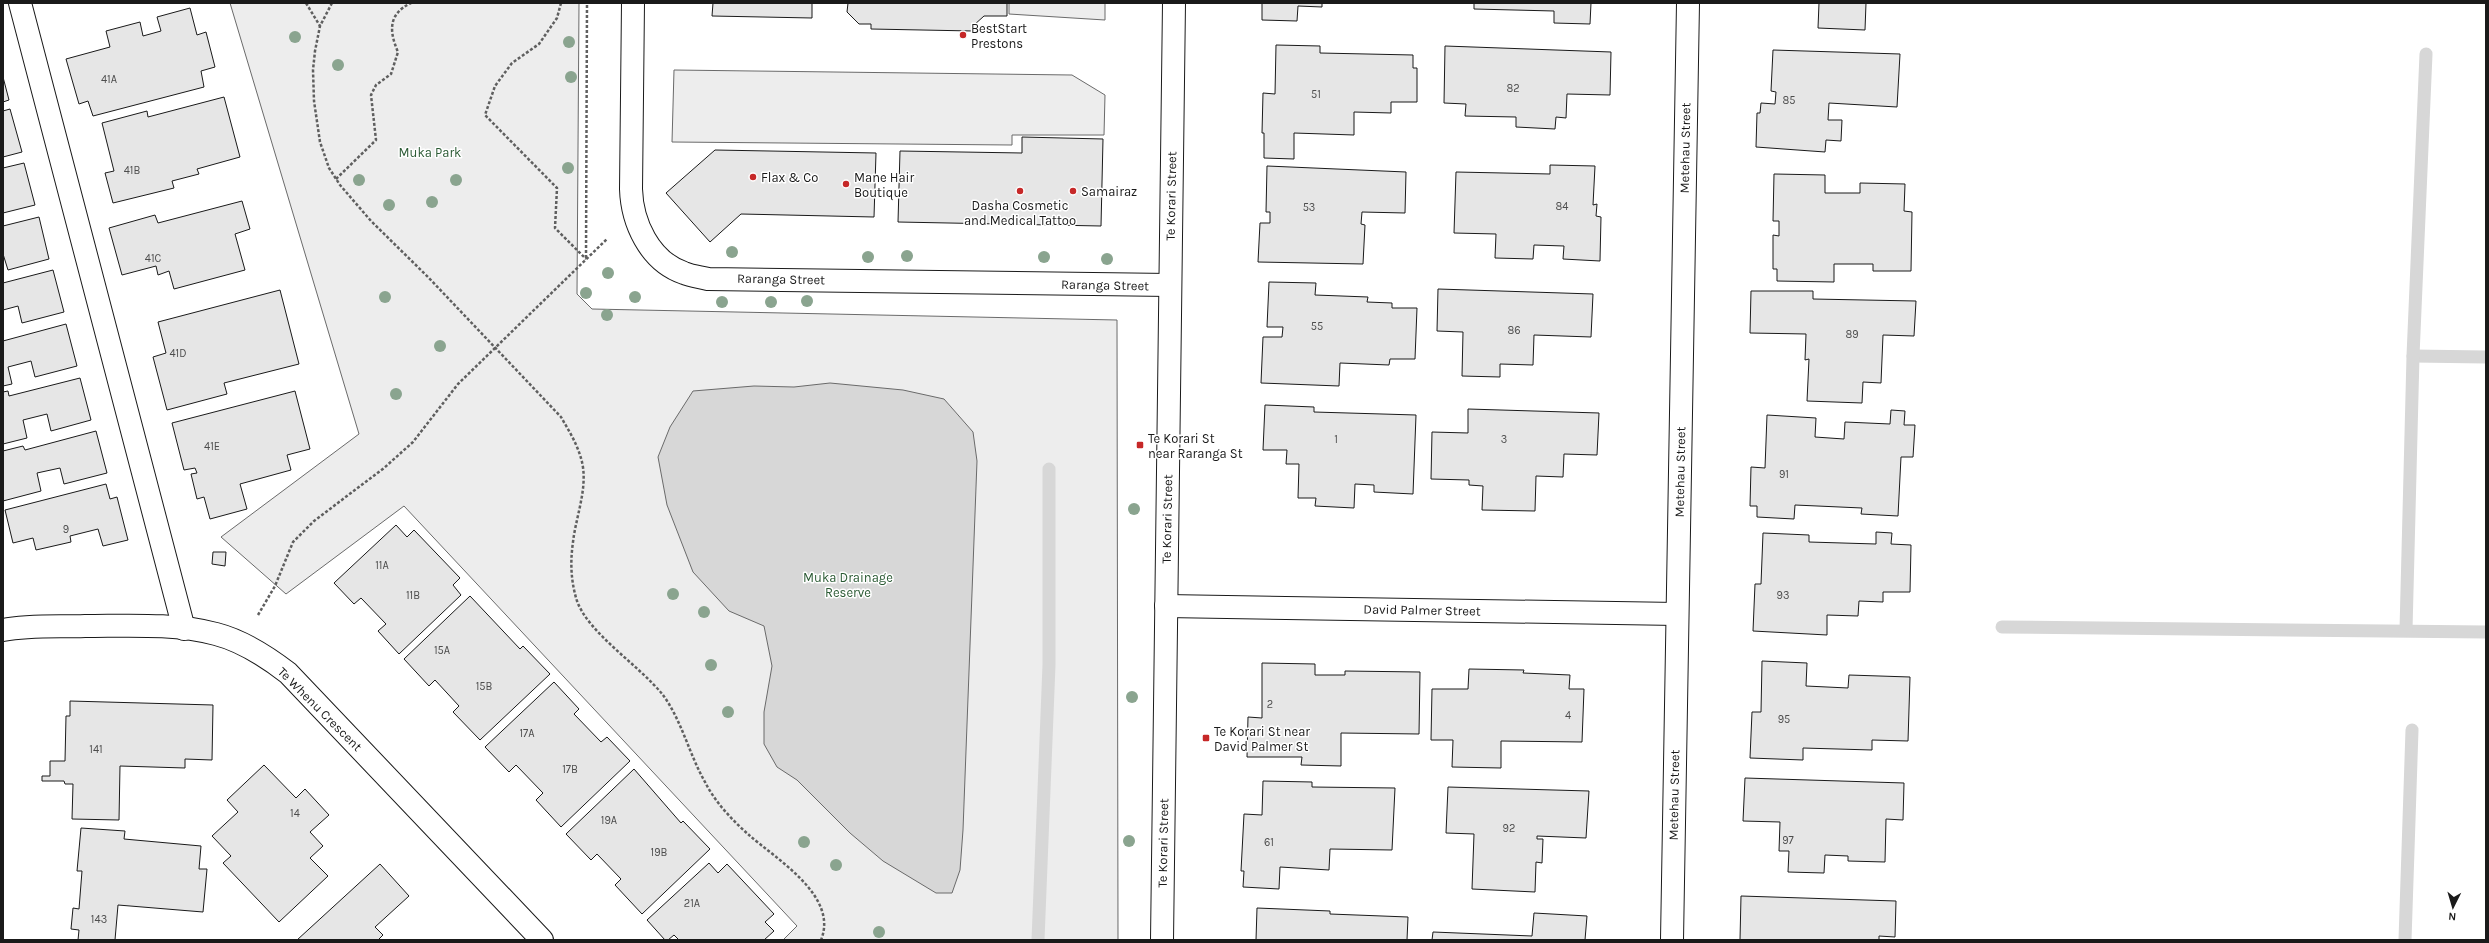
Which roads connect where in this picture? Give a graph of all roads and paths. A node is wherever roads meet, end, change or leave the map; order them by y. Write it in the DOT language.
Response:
graph roads {
  1 [pos="20,3"];
  2 [pos="306,3"];
  3 [pos="332,3"];
  4 [pos="411,3"];
  5 [pos="561,3"];
  6 [pos="587,3"];
  7 [pos="633,3"];
  8 [pos="1174,3"];
  9 [pos="1688,3"];
  10 [pos="320,26"];
  11 [pos="336,179"];
  12 [pos="633,213"];
  13 [pos="586,259"];
  14 [pos="1170,285"];
  15 [pos="494,347"];
  16 [pos="1166,606"];
  17 [pos="1677,614"];
  18 [pos="184,629"];
  19 [pos="3,630"];
  20 [pos="240,642"];
  21 [pos="542,940"];
  22 [pos="821,940"];
  23 [pos="1162,940"];
  24 [pos="1672,940"];
  1 -- 18 [label="street"];
  2 -- 10 [label="path"];
  3 -- 10 [label="path"];
  4 -- 11 [label="path"];
  5 -- 13 [label="path"];
  6 -- 13 [label="path"];
  7 -- 12 [label="street, Raranga Street"];
  8 -- 14 [label="street, Te Korari Street"];
  9 -- 17 [label="street, Metehau Street"];
  10 -- 11 [label="path"];
  11 -- 15 [label="path"];
  12 -- 13 [label="path"];
  12 -- 14 [label="street, Raranga Street"];
  13 -- 15 [label="path"];
  14 -- 16 [label="street, Te Korari Street"];
  15 -- 20 [label="path"];
  15 -- 22 [label="path"];
  16 -- 17 [label="street, David Palmer Street"];
  16 -- 23 [label="street, Te Korari Street"];
  17 -- 24 [label="street, Metehau Street"];
  18 -- 19 [label="street, Te Whenu Crescent"];
  18 -- 20 [label="street, Te Whenu Crescent"];
  20 -- 21 [label="street, Te Whenu Crescent"];
}
